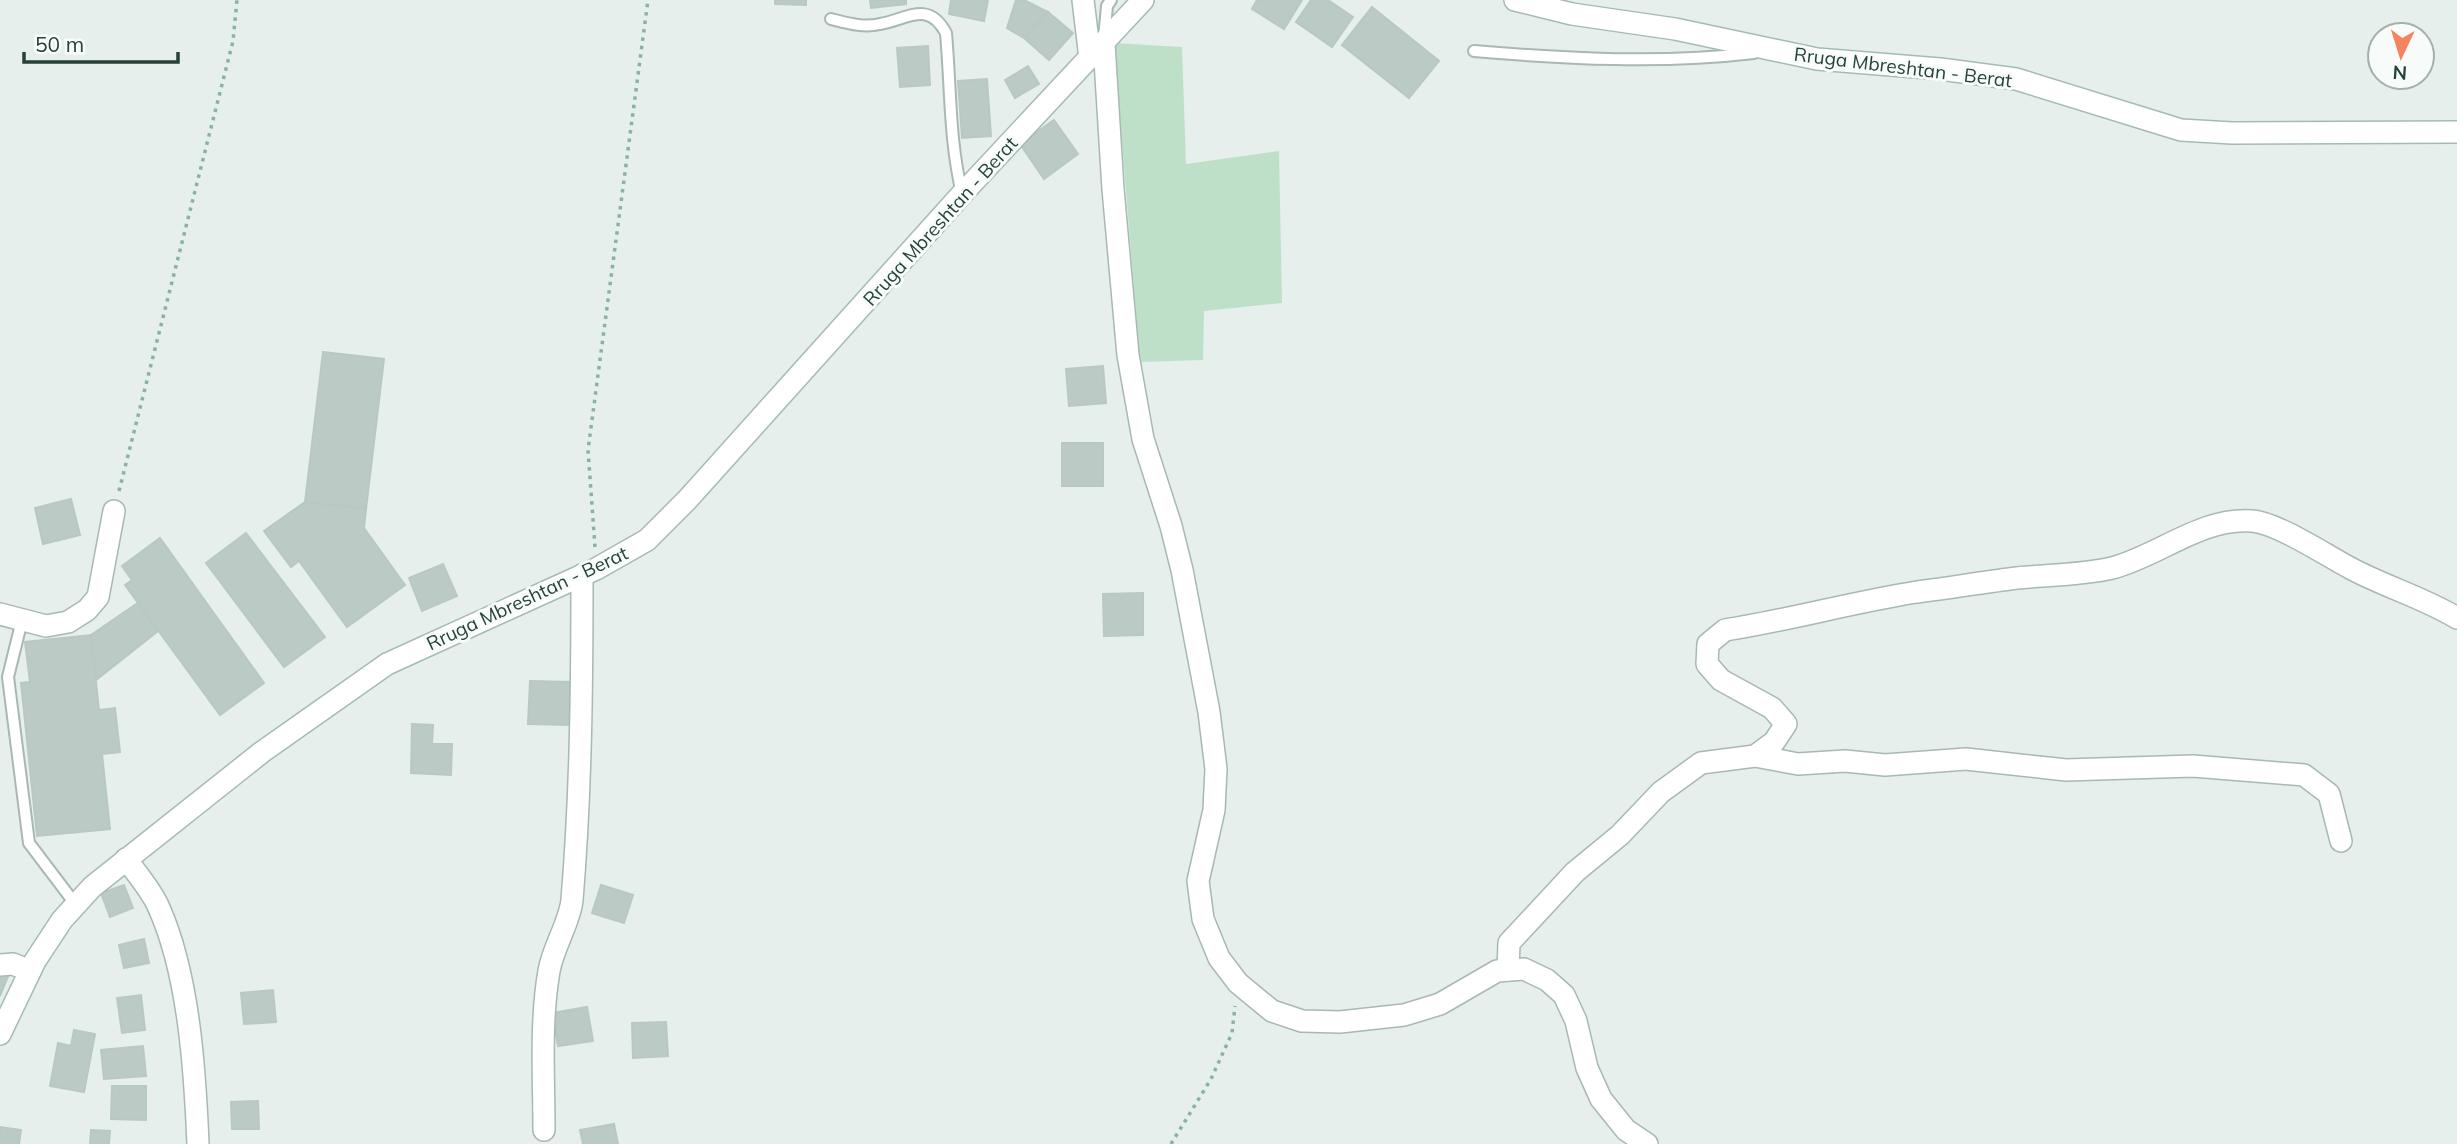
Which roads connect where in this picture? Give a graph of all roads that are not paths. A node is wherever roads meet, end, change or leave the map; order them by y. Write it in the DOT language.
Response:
graph roads {
  1 [pos="1083,0"];
  2 [pos="1111,0"];
  3 [pos="1143,0"];
  4 [pos="1515,0"];
  5 [pos="831,19"];
  6 [pos="1097,51"];
  7 [pos="1474,51"];
  8 [pos="1771,51"];
  9 [pos="2457,132"];
  10 [pos="962,194"];
  11 [pos="114,511"];
  12 [pos="589,572"];
  13 [pos="0,614"];
  14 [pos="2457,618"];
  15 [pos="22,620"];
  16 [pos="1755,756"];
  17 [pos="2341,841"];
  18 [pos="126,859"];
  19 [pos="76,905"];
  20 [pos="0,965"];
  21 [pos="1508,970"];
  22 [pos="30,971"];
  23 [pos="0,1034"];
  24 [pos="544,1130"];
  25 [pos="198,1144"];
  26 [pos="1647,1144"];
  1 -- 6 [label="street"];
  2 -- 6 [label="lane"];
  3 -- 6 [label="street, Rruga Mbreshtan - Berat"];
  4 -- 8 [label="street, Rruga Mbreshtan - Berat"];
  5 -- 10 [label="lane"];
  6 -- 10 [label="street, Rruga Mbreshtan - Berat"];
  6 -- 21 [label="street"];
  7 -- 8 [label="lane"];
  8 -- 9 [label="street, Rruga Mbreshtan - Berat"];
  10 -- 12 [label="street, Rruga Mbreshtan - Berat"];
  11 -- 15 [label="street"];
  12 -- 18 [label="street, Rruga Mbreshtan - Berat"];
  12 -- 24 [label="street"];
  13 -- 15 [label="street"];
  14 -- 16 [label="street"];
  15 -- 19 [label="lane"];
  16 -- 17 [label="street"];
  16 -- 21 [label="street"];
  18 -- 19 [label="street, Rruga Mbreshtan - Berat"];
  18 -- 25 [label="street"];
  19 -- 22 [label="street, Rruga Mbreshtan - Berat"];
  20 -- 22 [label="street"];
  21 -- 26 [label="street"];
  22 -- 23 [label="street, Rruga Mbreshtan - Berat"];
}
